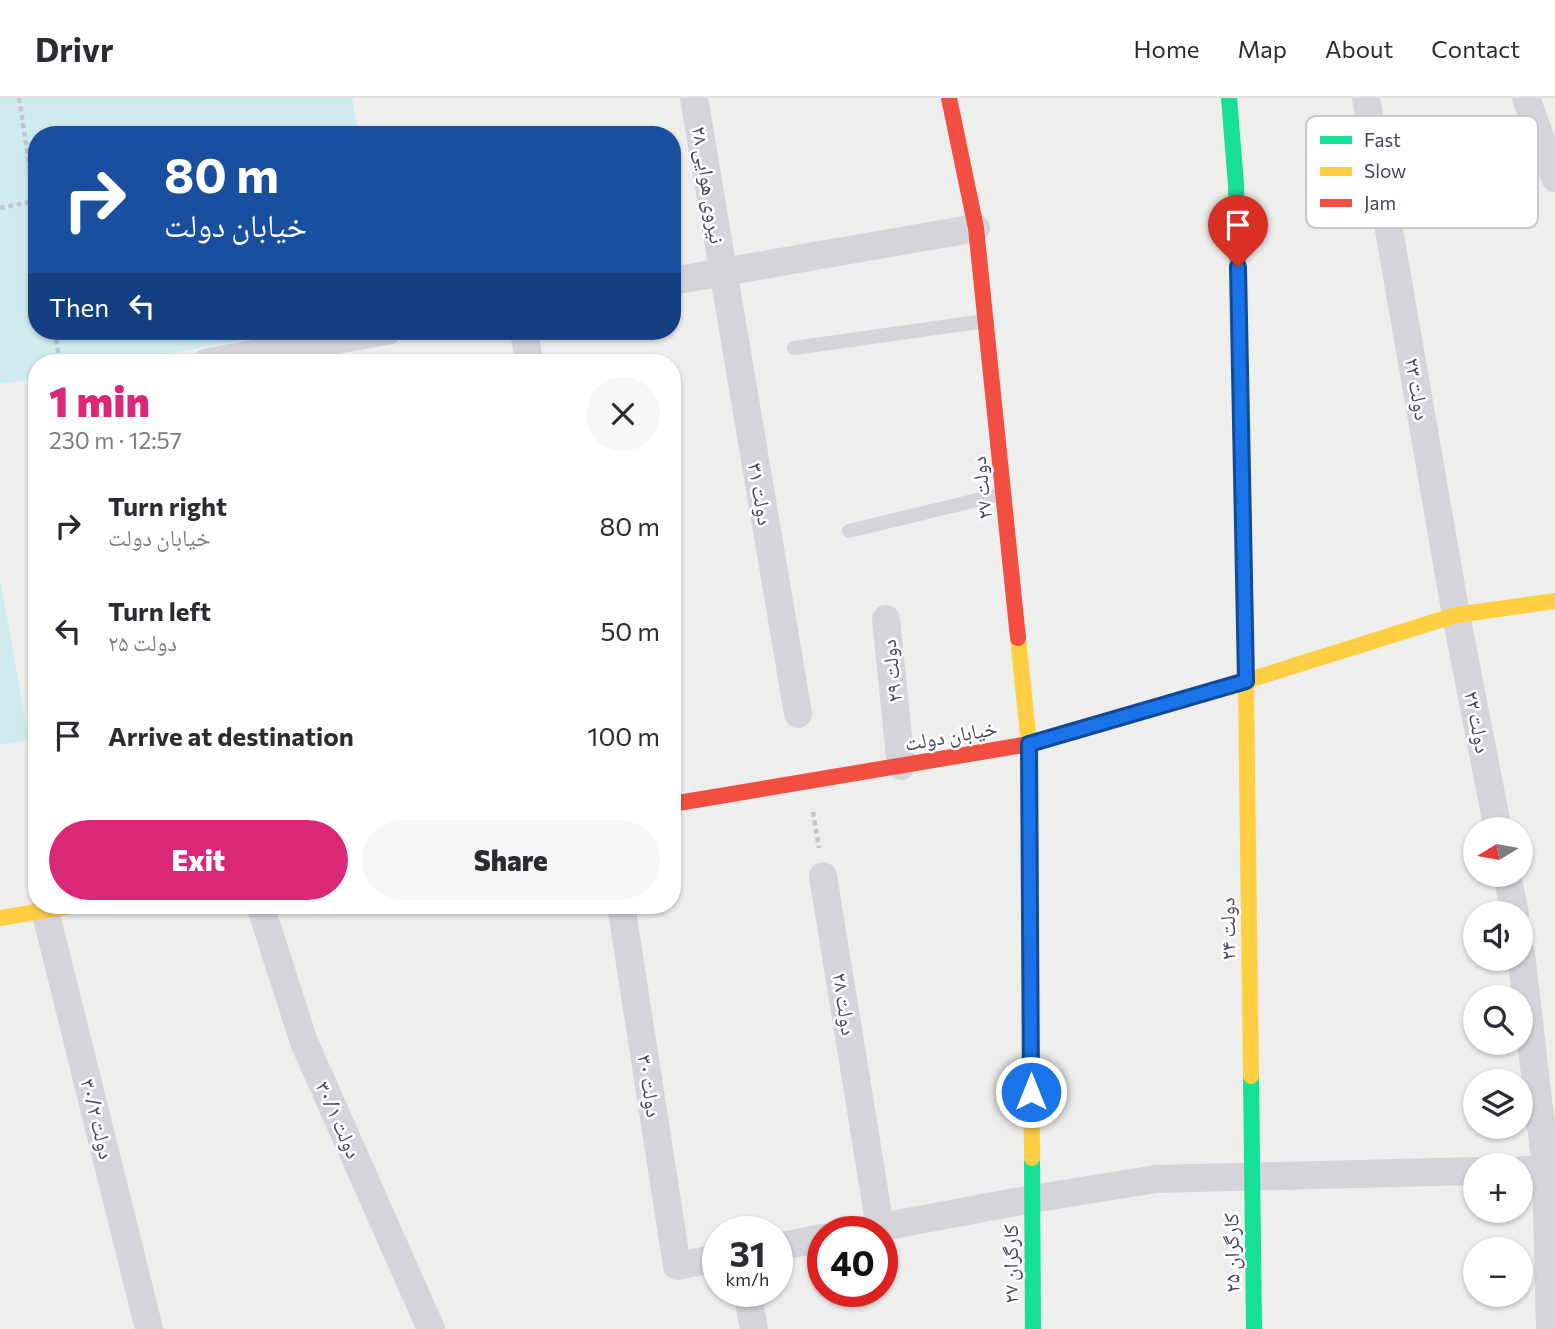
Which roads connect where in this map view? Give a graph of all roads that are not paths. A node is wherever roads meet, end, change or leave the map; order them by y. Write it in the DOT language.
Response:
graph roads {
  1 [pos="694,98"];
  2 [pos="950,98"];
  3 [pos="1229,98"];
  4 [pos="1366,98"];
  5 [pos="1526,98"];
  6 [pos="1369,116"];
  7 [pos="1533,116"];
  8 [pos="1538,131"];
  9 [pos="1555,178"];
  10 [pos="976,228"];
  11 [pos="1389,228"];
  12 [pos="723,272"];
  13 [pos="681,279"];
  14 [pos="986,321"];
  15 [pos="353,340"];
  16 [pos="794,348"];
  17 [pos="299,354"];
  18 [pos="1003,493"];
  19 [pos="849,531"];
  20 [pos="1555,601"];
  21 [pos="1456,615"];
  22 [pos="886,619"];
  23 [pos="1246,681"];
  24 [pos="798,715"];
  25 [pos="1029,744"];
  26 [pos="901,766"];
  27 [pos="681,803"];
  28 [pos="1495,817"];
  29 [pos="823,876"];
  30 [pos="28,913"];
  31 [pos="46,914"];
  32 [pos="263,914"];
  33 [pos="622,914"];
  34 [pos="0,918"];
  35 [pos="1522,971"];
  36 [pos="1534,1170"];
  37 [pos="1463,1171"];
  38 [pos="1252,1177"];
  39 [pos="1032,1199"];
  40 [pos="865,1216"];
  41 [pos="898,1224"];
  42 [pos="702,1261"];
  43 [pos="750,1307"];
  44 [pos="149,1329"];
  45 [pos="431,1329"];
  46 [pos="754,1329"];
  47 [pos="1032,1329"];
  48 [pos="1254,1329"];
  49 [pos="1550,1329"];
  1 -- 12 [label="street, نیروی هوایی ۲۸"];
  2 -- 10 [label="street, دولت ۲۷"];
  3 -- 23 [label="street, دولت ۲۴"];
  4 -- 6 [label="street, دولت ۲۳"];
  5 -- 7 [label="street"];
  8 -- 9 [label="street"];
  10 -- 12 [label="street"];
  10 -- 14 [label="street, دولت ۲۷"];
  11 -- 21 [label="street, دولت ۲۳"];
  12 -- 13 [label="street"];
  12 -- 24 [label="street, دولت ۳۱"];
  14 -- 16 [label="lane"];
  14 -- 18 [label="street, دولت ۲۷"];
  15 -- 17 [label="street"];
  18 -- 19 [label="lane"];
  18 -- 25 [label="street, دولت ۲۷"];
  20 -- 21 [label="street, خیابان دولت"];
  21 -- 23 [label="street, خیابان دولت"];
  21 -- 28 [label="street, دولت ۲۲"];
  22 -- 26 [label="street, دولت ۲۹"];
  23 -- 25 [label="street, خیابان دولت"];
  23 -- 38 [label="street, دولت ۲۴"];
  25 -- 26 [label="street, خیابان دولت"];
  25 -- 39 [label="street, دولت ۲۷"];
  26 -- 27 [label="street, خیابان دولت"];
  29 -- 40 [label="street, دولت ۲۸"];
  30 -- 34 [label="street"];
  31 -- 44 [label="street, دولت ۳۰/۲"];
  32 -- 45 [label="street, دولت ۳۰/۱"];
  33 -- 42 [label="street, دولت ۳۰"];
  35 -- 36 [label="street"];
  36 -- 49 [label="street"];
  37 -- 38 [label="street"];
  38 -- 39 [label="street"];
  38 -- 48 [label="street, کارگران ۲۵"];
  39 -- 41 [label="street"];
  39 -- 47 [label="street, کارگران ۲۷"];
  43 -- 46 [label="street"];
}
